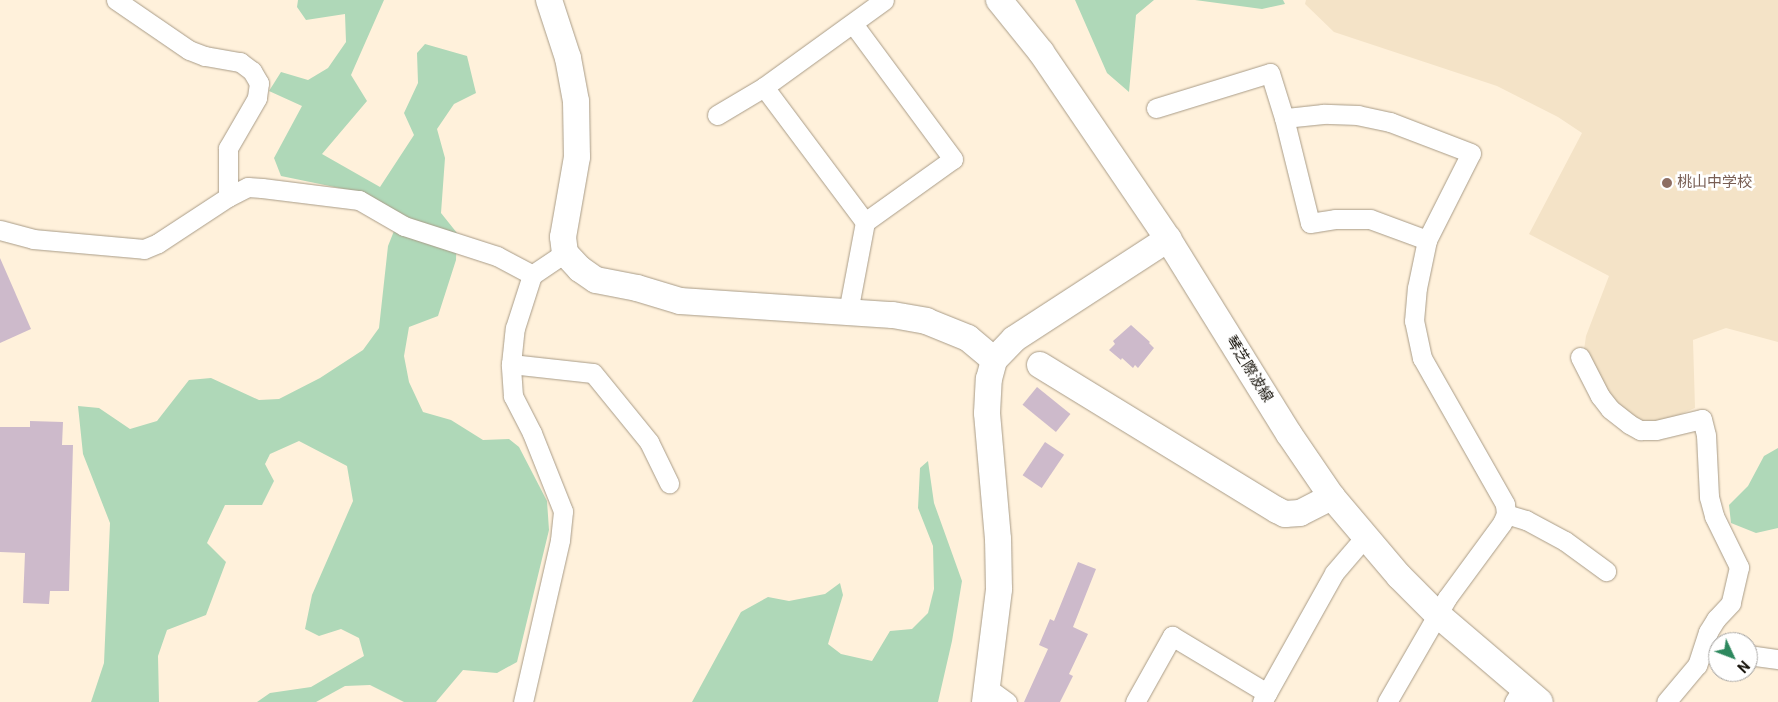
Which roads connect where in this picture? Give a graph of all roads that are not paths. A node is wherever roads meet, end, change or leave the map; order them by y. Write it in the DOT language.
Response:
graph roads {
  1 [pos="116,0"];
  2 [pos="549,0"];
  3 [pos="884,0"];
  4 [pos="999,0"];
  5 [pos="853,24"];
  6 [pos="764,87"];
  7 [pos="1156,108"];
  8 [pos="717,115"];
  9 [pos="1284,118"];
  10 [pos="228,197"];
  11 [pos="865,222"];
  12 [pos="0,230"];
  13 [pos="1168,239"];
  14 [pos="1427,240"];
  15 [pos="565,253"];
  16 [pos="532,275"];
  17 [pos="848,312"];
  18 [pos="1580,357"];
  19 [pos="994,360"];
  20 [pos="511,364"];
  21 [pos="1040,366"];
  22 [pos="669,483"];
  23 [pos="1332,497"];
  24 [pos="1506,514"];
  25 [pos="1364,538"];
  26 [pos="1606,571"];
  27 [pos="1437,614"];
  28 [pos="1708,632"];
  29 [pos="1708,653"];
  30 [pos="1758,656"];
  31 [pos="1778,659"];
  32 [pos="985,694"];
  33 [pos="1264,698"];
  34 [pos="1525,698"];
  35 [pos="523,702"];
  36 [pos="1007,702"];
  37 [pos="1135,702"];
  38 [pos="1388,702"];
  39 [pos="1666,702"];
  1 -- 10 [label="street"];
  2 -- 15 [label="street"];
  3 -- 5 [label="street"];
  4 -- 13 [label="street, 琴芝際波線"];
  5 -- 6 [label="street"];
  5 -- 11 [label="street"];
  6 -- 8 [label="street"];
  6 -- 11 [label="street"];
  7 -- 9 [label="street"];
  9 -- 14 [label="street"];
  9 -- 14 [label="street"];
  10 -- 12 [label="street"];
  10 -- 16 [label="street"];
  11 -- 17 [label="street"];
  13 -- 19 [label="street"];
  13 -- 23 [label="street, 琴芝際波線"];
  14 -- 24 [label="street"];
  15 -- 16 [label="street"];
  15 -- 17 [label="street"];
  16 -- 20 [label="street"];
  17 -- 19 [label="street"];
  18 -- 28 [label="street"];
  19 -- 32 [label="street"];
  20 -- 22 [label="street"];
  20 -- 35 [label="street"];
  21 -- 23 [label="street"];
  23 -- 25 [label="street, 琴芝際波線"];
  24 -- 26 [label="street"];
  24 -- 27 [label="street"];
  25 -- 27 [label="street, 琴芝際波線"];
  25 -- 33 [label="street"];
  27 -- 34 [label="street, 琴芝際波線"];
  27 -- 38 [label="street"];
  29 -- 39 [label="street"];
  30 -- 31 [label="street"];
  32 -- 36 [label="street"];
  33 -- 37 [label="street"];
}
